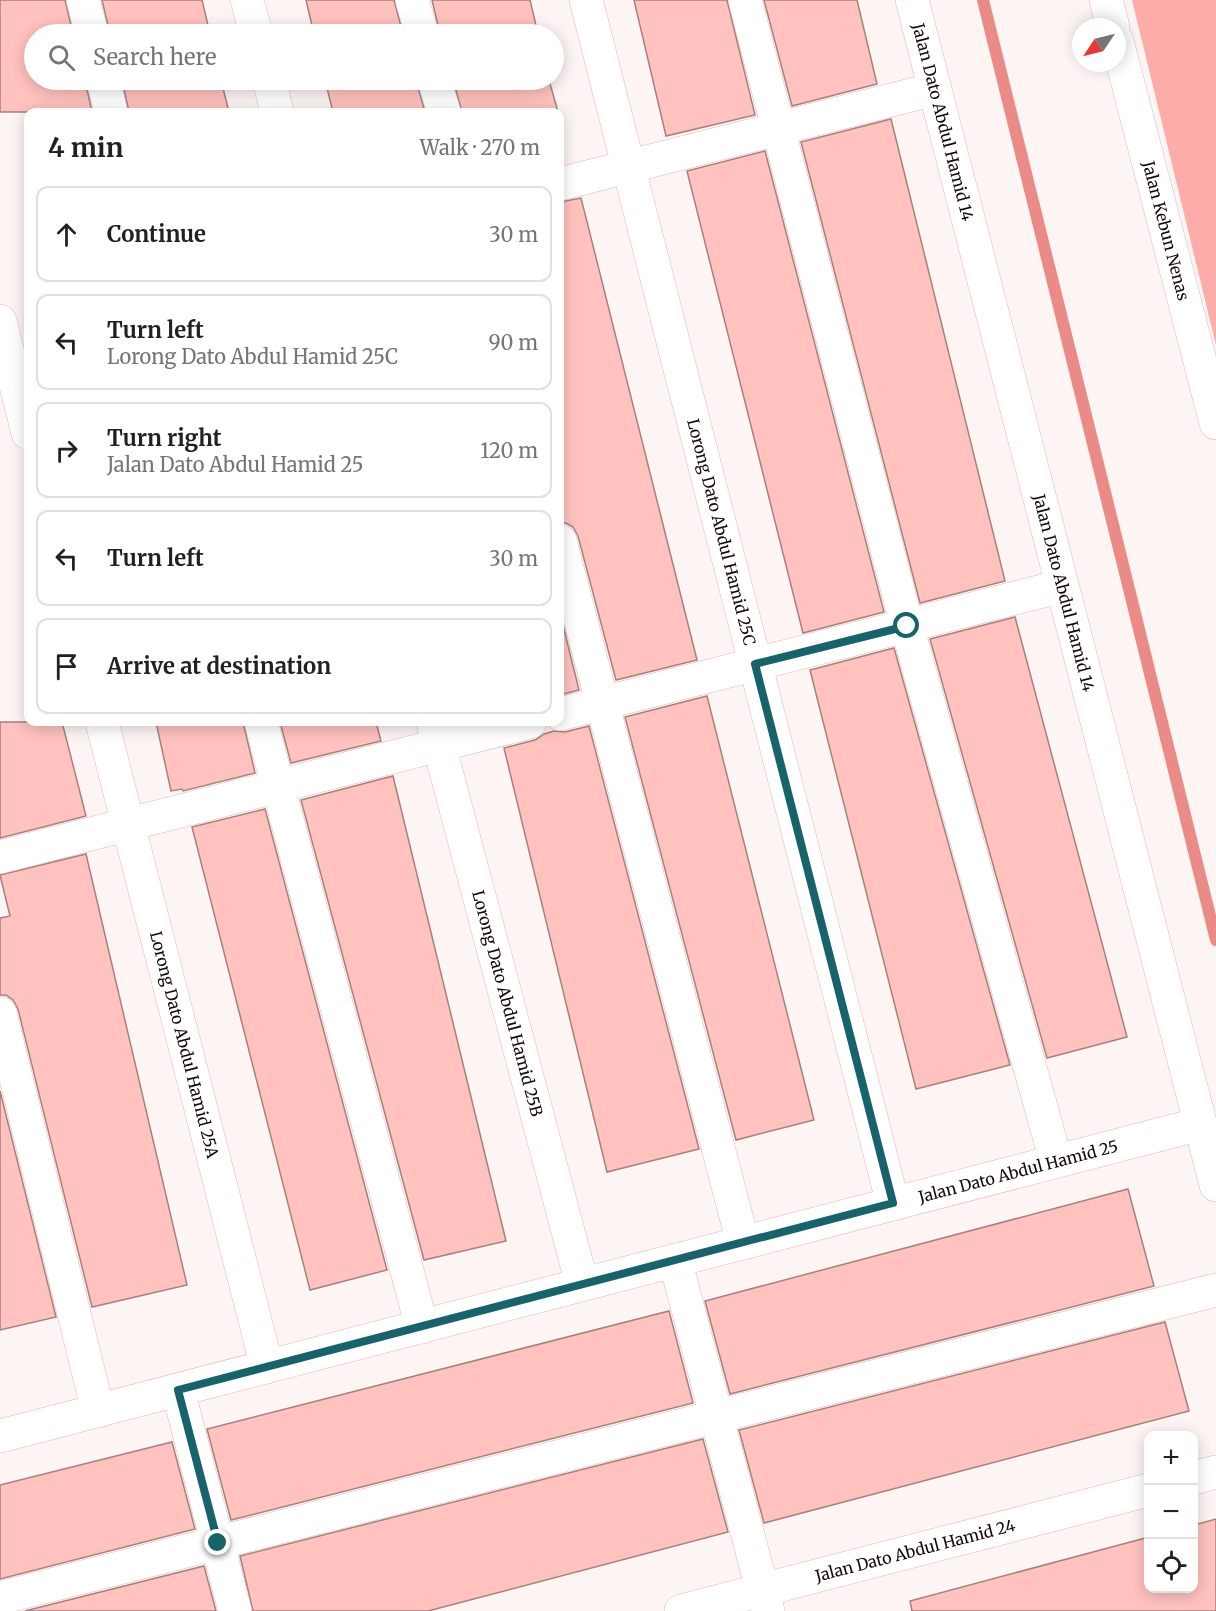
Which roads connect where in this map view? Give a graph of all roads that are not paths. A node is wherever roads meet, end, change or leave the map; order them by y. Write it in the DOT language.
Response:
graph roads {
  1 [pos="83,0"];
  2 [pos="247,0"];
  3 [pos="412,0"];
  4 [pos="586,0"];
  5 [pos="745,0"];
  6 [pos="912,0"];
  7 [pos="1106,0"];
  8 [pos="1111,18"];
  9 [pos="89,24"];
  10 [pos="253,24"];
  11 [pos="419,24"];
  12 [pos="1125,72"];
  13 [pos="935,89"];
  14 [pos="106,90"];
  15 [pos="271,90"];
  16 [pos="437,90"];
  17 [pos="110,108"];
  18 [pos="276,108"];
  19 [pos="443,108"];
  20 [pos="779,128"];
  21 [pos="628,167"];
  22 [pos="564,183"];
  23 [pos="8,324"];
  24 [pos="24,411"];
  25 [pos="1216,423"];
  26 [pos="564,556"];
  27 [pos="1062,586"];
  28 [pos="907,626"];
  29 [pos="755,664"];
  30 [pos="603,703"];
  31 [pos="564,713"];
  32 [pos="103,726"];
  33 [pos="262,726"];
  34 [pos="496,726"];
  35 [pos="436,733"];
  36 [pos="277,786"];
  37 [pos="128,824"];
  38 [pos="0,856"];
  39 [pos="0,1012"];
  40 [pos="1200,1124"];
  41 [pos="1056,1161"];
  42 [pos="1216,1185"];
  43 [pos="893,1203"];
  44 [pos="743,1243"];
  45 [pos="675,1260"];
  46 [pos="582,1284"];
  47 [pos="1216,1290"];
  48 [pos="422,1326"];
  49 [pos="267,1367"];
  50 [pos="178,1390"];
  51 [pos="98,1411"];
  52 [pos="717,1417"];
  53 [pos="0,1436"];
  54 [pos="1216,1472"];
  55 [pos="1198,1477"];
  56 [pos="1144,1491"];
  57 [pos="218,1543"];
  58 [pos="0,1598"];
  59 [pos="766,1600"];
  60 [pos="235,1611"];
  61 [pos="681,1611"];
  1 -- 9 [label="street"];
  2 -- 10 [label="street"];
  3 -- 11 [label="street"];
  4 -- 21 [label="street, Lorong Dato Abdul Hamid 25C"];
  5 -- 20 [label="street"];
  6 -- 13 [label="street, Jalan Dato Abdul Hamid 14"];
  7 -- 8 [label="street"];
  12 -- 25 [label="street, Jalan Kebun Nenas"];
  13 -- 20 [label="street"];
  13 -- 27 [label="street, Jalan Dato Abdul Hamid 14"];
  14 -- 17 [label="street"];
  15 -- 18 [label="street"];
  16 -- 19 [label="street"];
  20 -- 21 [label="street"];
  20 -- 28 [label="street"];
  21 -- 22 [label="street"];
  21 -- 29 [label="street, Lorong Dato Abdul Hamid 25C"];
  23 -- 24 [label="street"];
  26 -- 30 [label="street"];
  27 -- 28 [label="street"];
  27 -- 40 [label="street, Jalan Dato Abdul Hamid 14"];
  28 -- 29 [label="street"];
  28 -- 41 [label="street"];
  29 -- 30 [label="street"];
  29 -- 43 [label="street, Lorong Dato Abdul Hamid 25C"];
  30 -- 31 [label="street"];
  30 -- 44 [label="street"];
  32 -- 37 [label="street, Lorong Dato Abdul Hamid 25A"];
  33 -- 36 [label="street"];
  34 -- 35 [label="street"];
  35 -- 36 [label="street"];
  35 -- 46 [label="street, Lorong Dato Abdul Hamid 25B"];
  36 -- 37 [label="street"];
  36 -- 48 [label="street"];
  37 -- 38 [label="street"];
  37 -- 49 [label="street, Lorong Dato Abdul Hamid 25A"];
  39 -- 51 [label="street"];
  40 -- 41 [label="street, Jalan Dato Abdul Hamid 25"];
  40 -- 42 [label="street, Jalan Dato Abdul Hamid 14"];
  41 -- 43 [label="street, Jalan Dato Abdul Hamid 25"];
  43 -- 44 [label="street, Jalan Dato Abdul Hamid 25"];
  44 -- 45 [label="street, Jalan Dato Abdul Hamid 25"];
  45 -- 46 [label="street, Jalan Dato Abdul Hamid 25"];
  45 -- 52 [label="street"];
  46 -- 48 [label="street, Jalan Dato Abdul Hamid 25"];
  47 -- 52 [label="street"];
  48 -- 49 [label="street, Jalan Dato Abdul Hamid 25"];
  49 -- 50 [label="street, Jalan Dato Abdul Hamid 25"];
  50 -- 51 [label="street, Jalan Dato Abdul Hamid 25"];
  50 -- 57 [label="street"];
  51 -- 53 [label="street, Jalan Dato Abdul Hamid 25"];
  52 -- 57 [label="street"];
  52 -- 59 [label="street"];
  54 -- 55 [label="street"];
  56 -- 59 [label="street, Jalan Dato Abdul Hamid 24"];
  57 -- 58 [label="street"];
  57 -- 60 [label="street"];
  59 -- 61 [label="street, Jalan Dato Abdul Hamid 24"];
}
